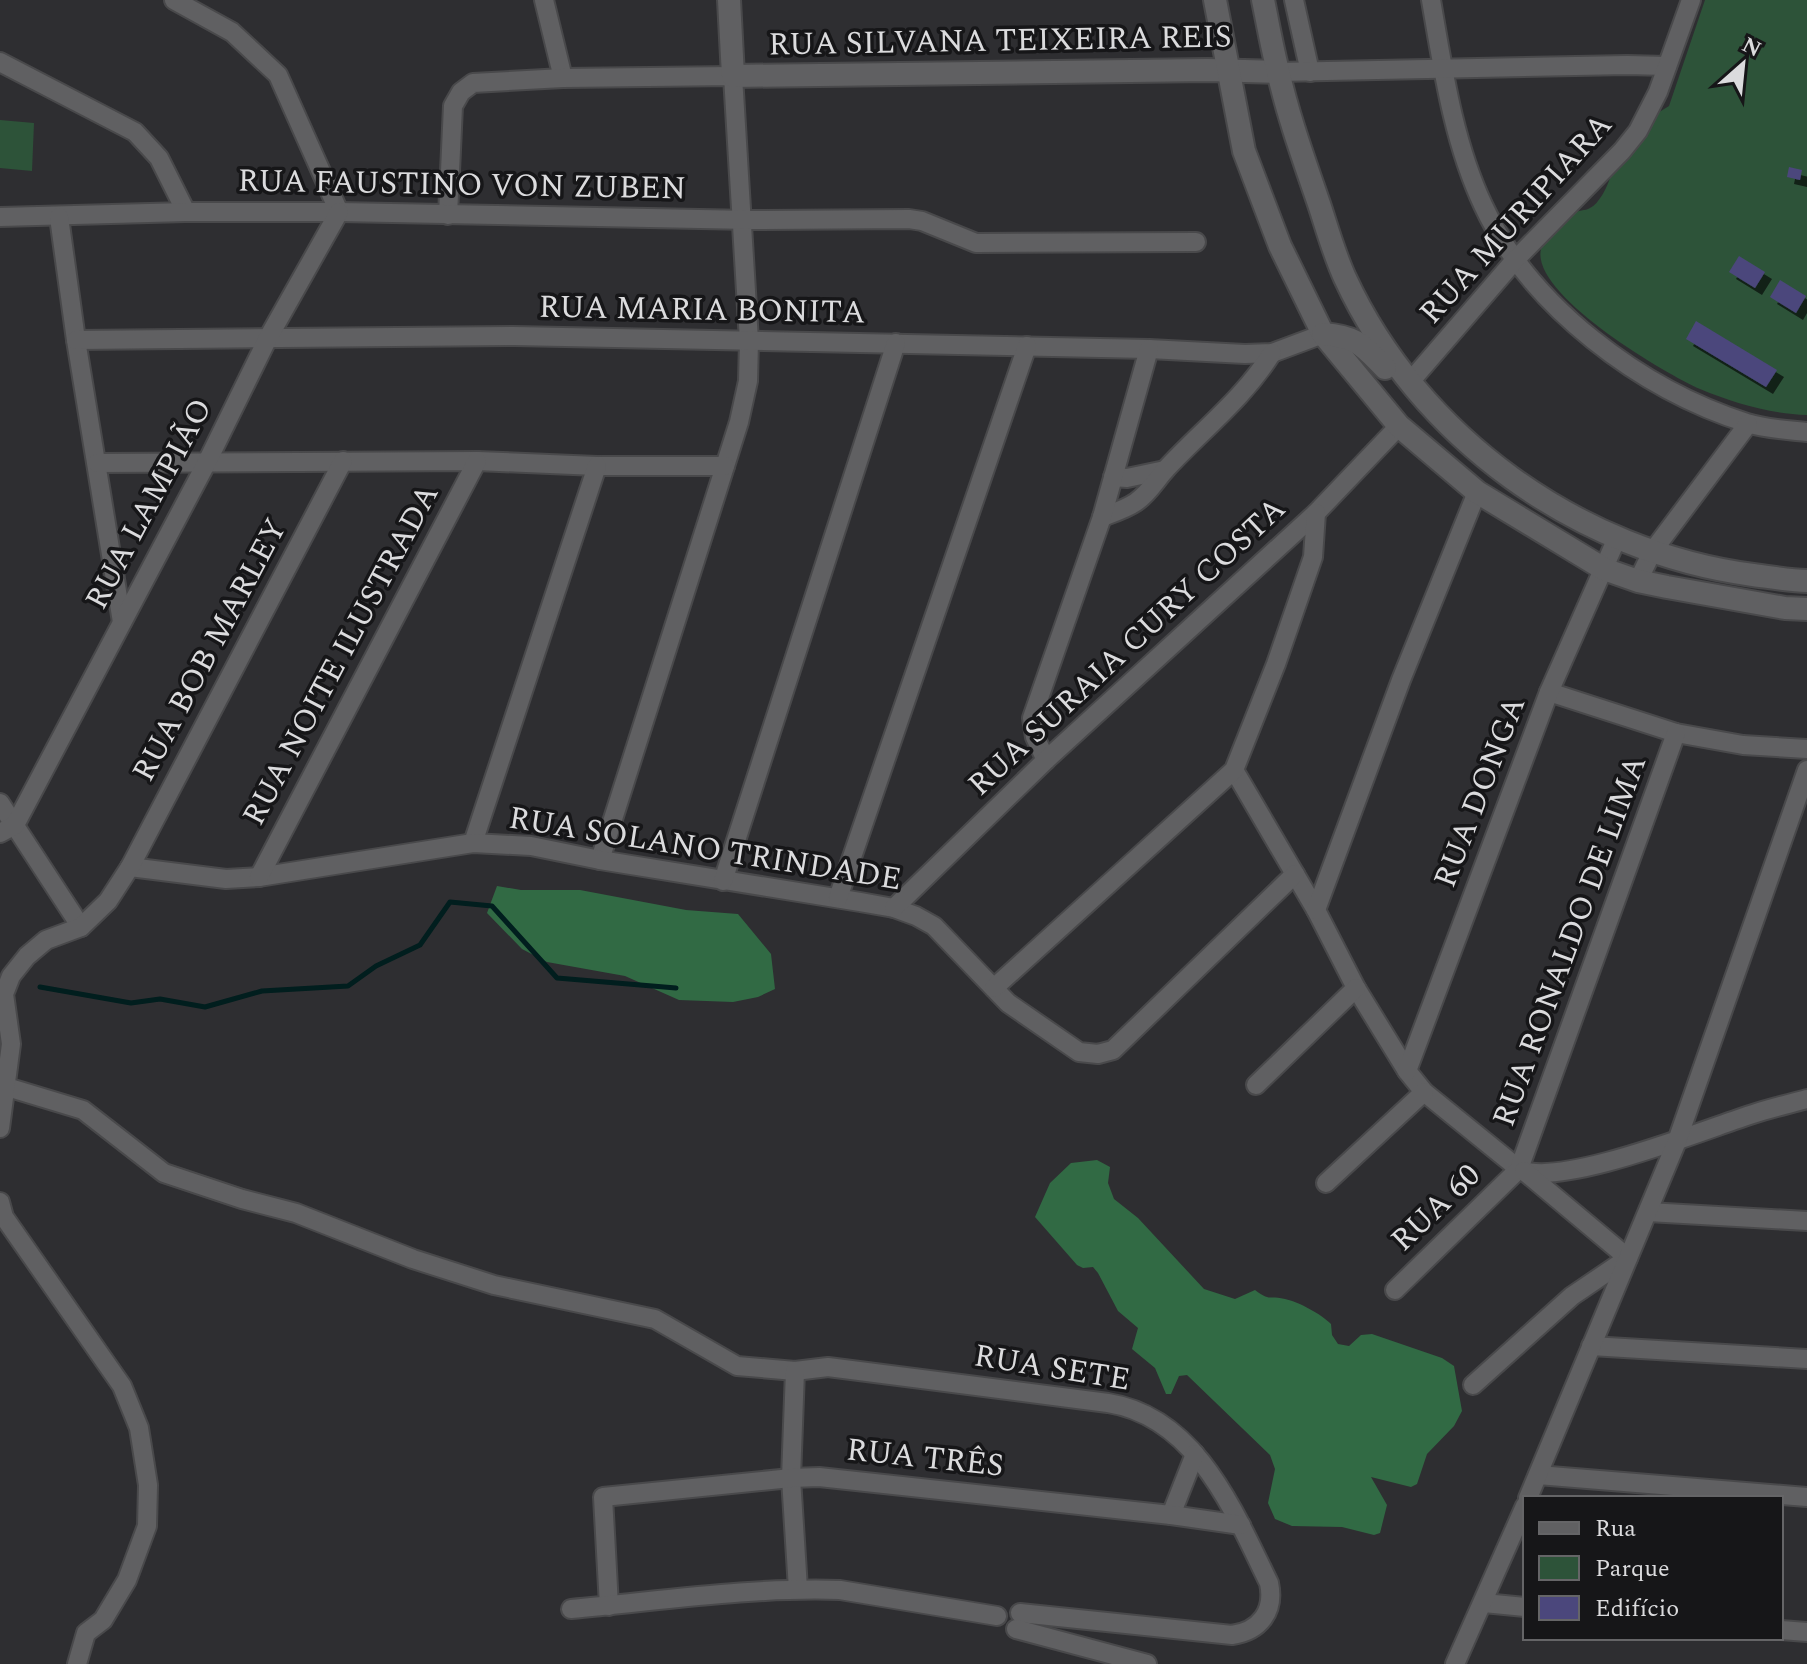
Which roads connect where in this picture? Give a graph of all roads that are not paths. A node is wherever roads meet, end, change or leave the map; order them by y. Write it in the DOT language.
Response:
graph roads {
  1 [pos="174,0"];
  2 [pos="544,0"];
  3 [pos="729,0"];
  4 [pos="1215,0"];
  5 [pos="1263,0"];
  6 [pos="1294,0"];
  7 [pos="1431,0"];
  8 [pos="1691,0"];
  9 [pos="0,62"];
  10 [pos="1667,66"];
  11 [pos="1228,70"];
  12 [pos="1443,70"];
  13 [pos="1278,72"];
  14 [pos="1310,72"];
  15 [pos="733,76"];
  16 [pos="563,78"];
  17 [pos="186,212"];
  18 [pos="339,212"];
  19 [pos="448,215"];
  20 [pos="0,217"];
  21 [pos="59,217"];
  22 [pos="741,220"];
  23 [pos="1196,242"];
  24 [pos="1515,260"];
  25 [pos="1323,334"];
  26 [pos="268,338"];
  27 [pos="76,340"];
  28 [pos="749,341"];
  29 [pos="896,343"];
  30 [pos="1027,346"];
  31 [pos="1149,349"];
  32 [pos="1272,353"];
  33 [pos="1409,383"];
  34 [pos="1748,424"];
  35 [pos="1399,426"];
  36 [pos="1807,432"];
  37 [pos="343,461"];
  38 [pos="477,461"];
  39 [pos="207,462"];
  40 [pos="97,463"];
  41 [pos="597,466"];
  42 [pos="725,466"];
  43 [pos="1165,470"];
  44 [pos="1113,477"];
  45 [pos="1477,492"];
  46 [pos="1316,513"];
  47 [pos="1102,517"];
  48 [pos="1617,538"];
  49 [pos="1652,552"];
  50 [pos="1604,569"];
  51 [pos="1638,581"];
  52 [pos="1807,581"];
  53 [pos="1807,609"];
  54 [pos="122,622"];
  55 [pos="1549,692"];
  56 [pos="1676,733"];
  57 [pos="1807,749"];
  58 [pos="1046,760"];
  59 [pos="1234,770"];
  60 [pos="1807,770"];
  61 [pos="0,803"];
  62 [pos="8,829"];
  63 [pos="473,843"];
  64 [pos="600,860"];
  65 [pos="130,867"];
  66 [pos="1295,874"];
  67 [pos="259,877"];
  68 [pos="723,881"];
  69 [pos="838,898"];
  70 [pos="894,908"];
  71 [pos="1316,910"];
  72 [pos="81,927"];
  73 [pos="994,988"];
  74 [pos="1356,988"];
  75 [pos="1407,1071"];
  76 [pos="1256,1085"];
  77 [pos="7,1087"];
  78 [pos="1424,1092"];
  79 [pos="1807,1099"];
  80 [pos="0,1128"];
  81 [pos="1677,1141"];
  82 [pos="1522,1170"];
  83 [pos="1326,1183"];
  84 [pos="0,1202"];
  85 [pos="1648,1212"];
  86 [pos="1807,1221"];
  87 [pos="1628,1258"];
  88 [pos="1395,1290"];
  89 [pos="1591,1346"];
  90 [pos="1807,1359"];
  91 [pos="795,1371"];
  92 [pos="1473,1385"];
  93 [pos="1195,1454"];
  94 [pos="1538,1475"];
  95 [pos="791,1478"];
  96 [pos="1529,1496"];
  97 [pos="1807,1497"];
  98 [pos="1523,1511"];
  99 [pos="1171,1515"];
  100 [pos="1241,1525"];
  101 [pos="798,1589"];
  102 [pos="1484,1603"];
  103 [pos="609,1606"];
  104 [pos="1523,1607"];
  105 [pos="571,1609"];
  106 [pos="1018,1621"];
  107 [pos="1783,1630"];
  108 [pos="1807,1632"];
  109 [pos="77,1664"];
  110 [pos="1147,1664"];
  111 [pos="1455,1664"];
  1 -- 18 [label="street"];
  2 -- 16 [label="street"];
  3 -- 15 [label="main road"];
  4 -- 11 [label="main road"];
  5 -- 13 [label="main road"];
  6 -- 14 [label="street"];
  7 -- 12 [label="street"];
  8 -- 10 [label="street, RUA MURIPIARA"];
  9 -- 17 [label="street"];
  10 -- 12 [label="street, RUA SILVANA TEIXEIRA REIS"];
  10 -- 24 [label="street, RUA MURIPIARA"];
  11 -- 13 [label="main road, RUA SILVANA TEIXEIRA REIS"];
  11 -- 15 [label="main road, RUA SILVANA TEIXEIRA REIS"];
  11 -- 25 [label="main road"];
  12 -- 14 [label="street, RUA SILVANA TEIXEIRA REIS"];
  12 -- 24 [label="street"];
  13 -- 14 [label="street, RUA SILVANA TEIXEIRA REIS"];
  13 -- 33 [label="main road"];
  15 -- 16 [label="street, RUA SILVANA TEIXEIRA REIS"];
  15 -- 22 [label="street"];
  16 -- 19 [label="street, RUA SILVANA TEIXEIRA REIS"];
  17 -- 18 [label="street, RUA FAUSTINO VON ZUBEN"];
  17 -- 21 [label="street, RUA FAUSTINO VON ZUBEN"];
  18 -- 19 [label="street, RUA FAUSTINO VON ZUBEN"];
  18 -- 26 [label="street, RUA LAMPIÃO"];
  19 -- 22 [label="street, RUA FAUSTINO VON ZUBEN"];
  20 -- 21 [label="street, RUA FAUSTINO VON ZUBEN"];
  21 -- 27 [label="street"];
  22 -- 23 [label="street, RUA FAUSTINO VON ZUBEN"];
  22 -- 28 [label="street"];
  24 -- 33 [label="street, RUA MURIPIARA"];
  24 -- 34 [label="street"];
  25 -- 32 [label="street, RUA MARIA BONITA"];
  25 -- 33 [label="main road"];
  25 -- 35 [label="main road"];
  26 -- 27 [label="street, RUA MARIA BONITA"];
  26 -- 28 [label="street, RUA MARIA BONITA"];
  26 -- 39 [label="street, RUA LAMPIÃO"];
  27 -- 40 [label="street"];
  28 -- 29 [label="street, RUA MARIA BONITA"];
  28 -- 42 [label="street"];
  29 -- 30 [label="street, RUA MARIA BONITA"];
  29 -- 68 [label="street"];
  30 -- 31 [label="street, RUA MARIA BONITA"];
  30 -- 69 [label="street"];
  31 -- 32 [label="street, RUA MARIA BONITA"];
  31 -- 44 [label="street"];
  32 -- 43 [label="street"];
  33 -- 48 [label="main road"];
  34 -- 36 [label="street"];
  34 -- 49 [label="street"];
  35 -- 45 [label="main road"];
  35 -- 46 [label="street, RUA SURAIA CURY COSTA"];
  37 -- 38 [label="street"];
  37 -- 39 [label="street"];
  37 -- 65 [label="street, RUA BOB MARLEY"];
  38 -- 41 [label="street"];
  38 -- 67 [label="street, RUA NOITE ILUSTRADA"];
  39 -- 40 [label="street"];
  39 -- 54 [label="street, RUA LAMPIÃO"];
  40 -- 54 [label="street"];
  41 -- 42 [label="street"];
  41 -- 63 [label="street"];
  42 -- 64 [label="street"];
  43 -- 44 [label="street"];
  43 -- 47 [label="street"];
  44 -- 47 [label="street"];
  45 -- 50 [label="main road"];
  45 -- 71 [label="street"];
  46 -- 58 [label="street, RUA SURAIA CURY COSTA"];
  46 -- 59 [label="street"];
  47 -- 58 [label="street"];
  48 -- 49 [label="main road"];
  48 -- 50 [label="street, RUA DONGA"];
  49 -- 51 [label="street"];
  49 -- 52 [label="main road"];
  50 -- 51 [label="main road"];
  50 -- 55 [label="street, RUA DONGA"];
  51 -- 53 [label="main road"];
  54 -- 62 [label="street, RUA LAMPIÃO"];
  55 -- 56 [label="street"];
  55 -- 75 [label="street, RUA DONGA"];
  56 -- 57 [label="street"];
  56 -- 82 [label="street, RUA RONALDO DE LIMA"];
  58 -- 70 [label="street, RUA SURAIA CURY COSTA"];
  59 -- 66 [label="street"];
  59 -- 73 [label="street"];
  60 -- 81 [label="street"];
  61 -- 62 [label="street"];
  62 -- 72 [label="street"];
  63 -- 64 [label="street, RUA SOLANO TRINDADE"];
  63 -- 67 [label="street, RUA SOLANO TRINDADE"];
  64 -- 68 [label="street, RUA SOLANO TRINDADE"];
  65 -- 67 [label="street, RUA SOLANO TRINDADE"];
  65 -- 72 [label="street, RUA BOB MARLEY"];
  66 -- 71 [label="street"];
  66 -- 73 [label="street, RUA SOLANO TRINDADE"];
  68 -- 69 [label="street, RUA SOLANO TRINDADE"];
  69 -- 70 [label="street, RUA SOLANO TRINDADE"];
  70 -- 73 [label="street, RUA SOLANO TRINDADE"];
  71 -- 74 [label="street"];
  72 -- 77 [label="street"];
  74 -- 75 [label="street"];
  74 -- 76 [label="street"];
  75 -- 78 [label="street"];
  77 -- 80 [label="street"];
  77 -- 91 [label="street, RUA SETE"];
  78 -- 82 [label="street"];
  78 -- 83 [label="street"];
  79 -- 81 [label="street"];
  81 -- 82 [label="street"];
  81 -- 85 [label="street"];
  82 -- 87 [label="street"];
  82 -- 88 [label="street, RUA 60"];
  84 -- 109 [label="street"];
  85 -- 86 [label="street"];
  85 -- 87 [label="street"];
  87 -- 89 [label="street"];
  87 -- 92 [label="street"];
  89 -- 90 [label="street"];
  89 -- 94 [label="street"];
  91 -- 93 [label="street, RUA SETE"];
  91 -- 95 [label="street"];
  93 -- 99 [label="street"];
  93 -- 100 [label="street, RUA SETE"];
  94 -- 96 [label="street"];
  94 -- 97 [label="street"];
  95 -- 99 [label="street, RUA TRÊS"];
  95 -- 101 [label="street"];
  95 -- 103 [label="street, RUA TRÊS"];
  98 -- 102 [label="street"];
  99 -- 100 [label="street, RUA TRÊS"];
  100 -- 106 [label="street, RUA SETE"];
  101 -- 103 [label="street"];
  101 -- 106 [label="street"];
  102 -- 104 [label="street"];
  102 -- 111 [label="street"];
  103 -- 105 [label="street"];
  106 -- 110 [label="street"];
  107 -- 108 [label="street"];
}
